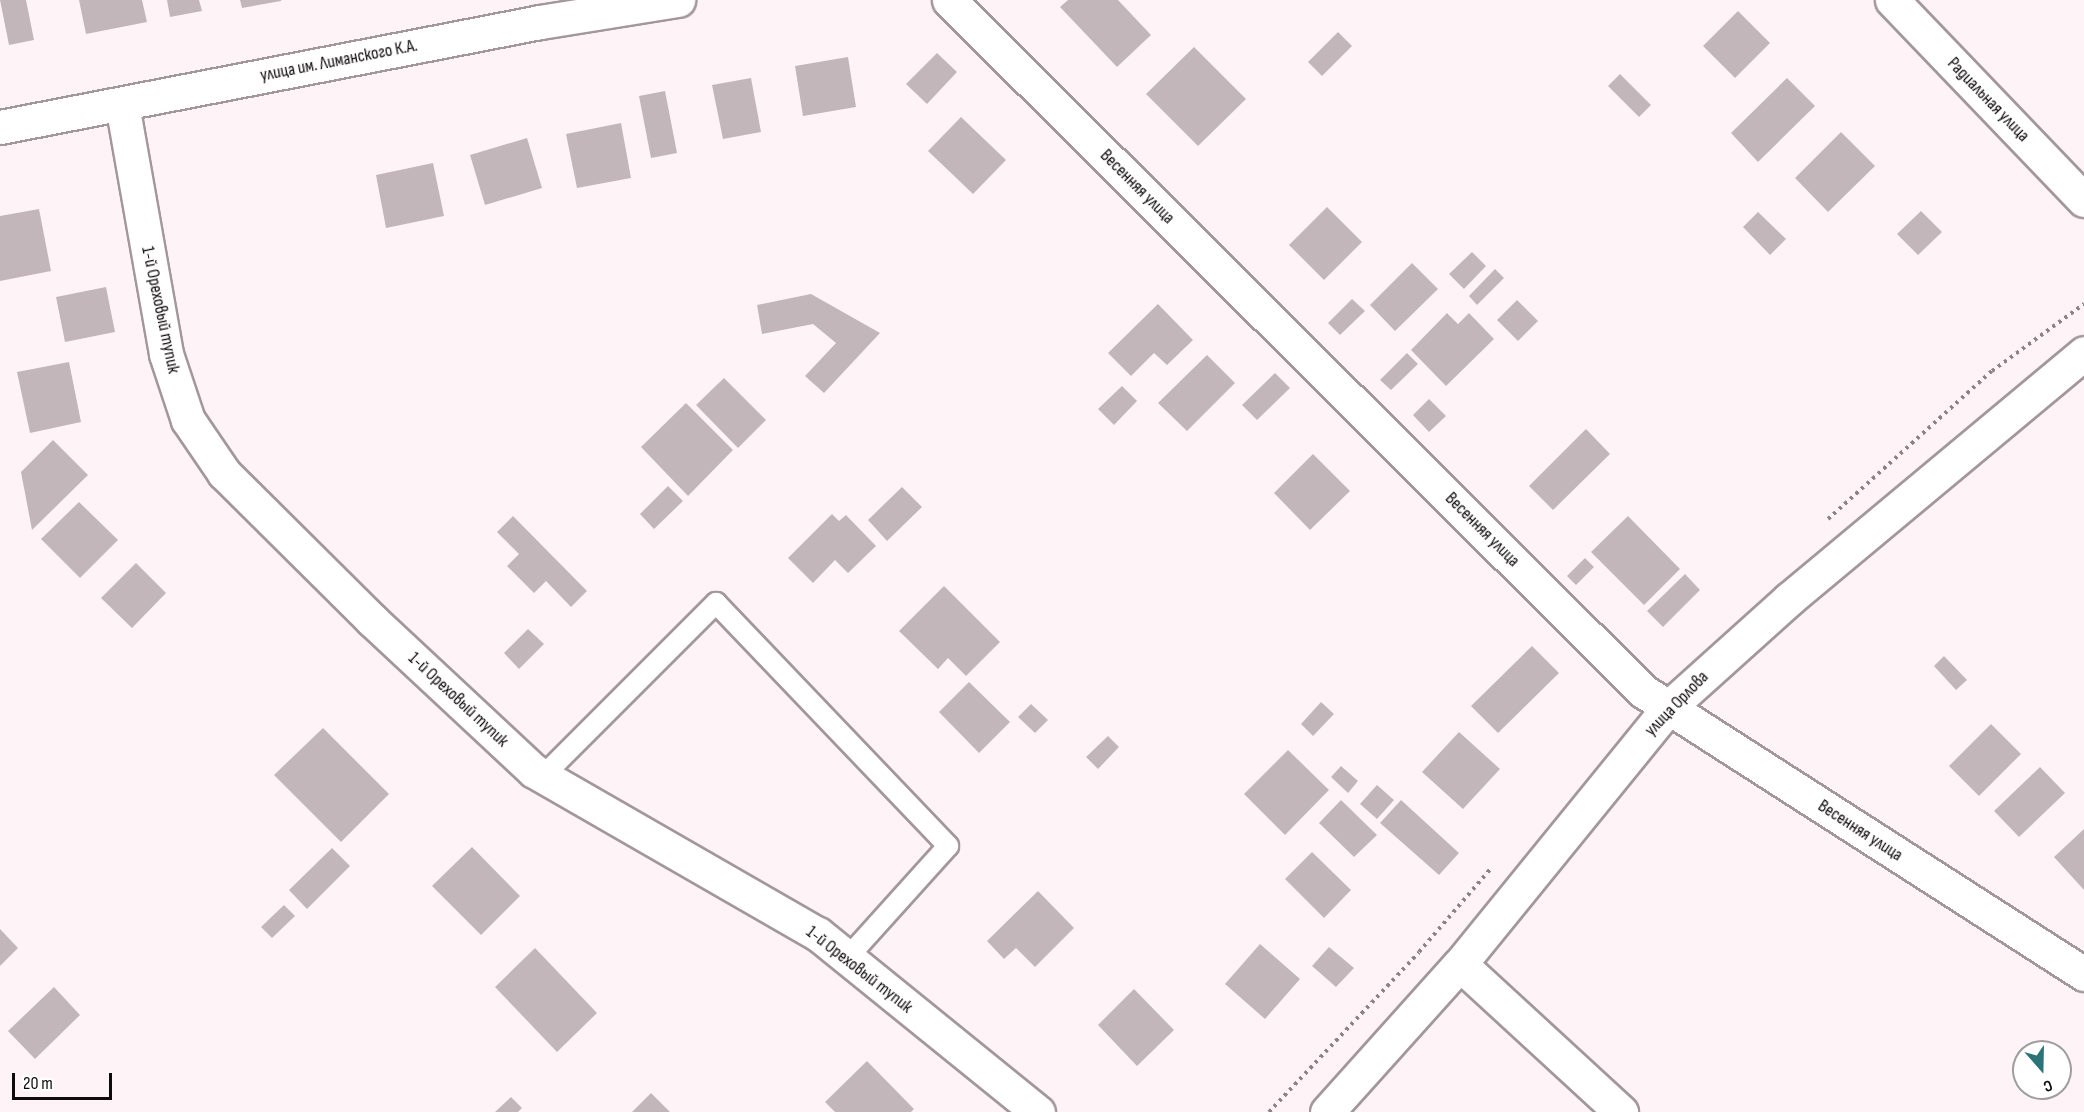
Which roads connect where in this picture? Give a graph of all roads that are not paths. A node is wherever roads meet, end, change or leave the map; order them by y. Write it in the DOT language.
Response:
graph roads {
  1 [pos="678,0"];
  2 [pos="949,0"];
  3 [pos="1892,0"];
  4 [pos="539,11"];
  5 [pos="122,104"];
  6 [pos="0,127"];
  7 [pos="2084,201"];
  8 [pos="2084,353"];
  9 [pos="1668,708"];
  10 [pos="543,776"];
  11 [pos="847,958"];
  12 [pos="1460,964"];
  13 [pos="2084,974"];
  14 [pos="1038,1112"];
  15 [pos="1327,1112"];
  16 [pos="1621,1112"];
  1 -- 4 [label="street, улица им. Лиманского К.А."];
  2 -- 9 [label="street, Весенняя улица"];
  3 -- 7 [label="street, Радиальная улица"];
  4 -- 5 [label="street, улица им. Лиманского К.А."];
  5 -- 6 [label="street, улица им. Лиманского К.А."];
  5 -- 10 [label="street, 1-й Ореховый тупик"];
  8 -- 9 [label="street, улица Орлова"];
  9 -- 12 [label="street, улица Орлова"];
  9 -- 13 [label="street, Весенняя улица"];
  10 -- 11 [label="street, 1-й Ореховый тупик"];
  10 -- 11 [label="lane"];
  11 -- 14 [label="street, 1-й Ореховый тупик"];
  12 -- 15 [label="street, улица Орлова"];
  12 -- 16 [label="street"];
}
